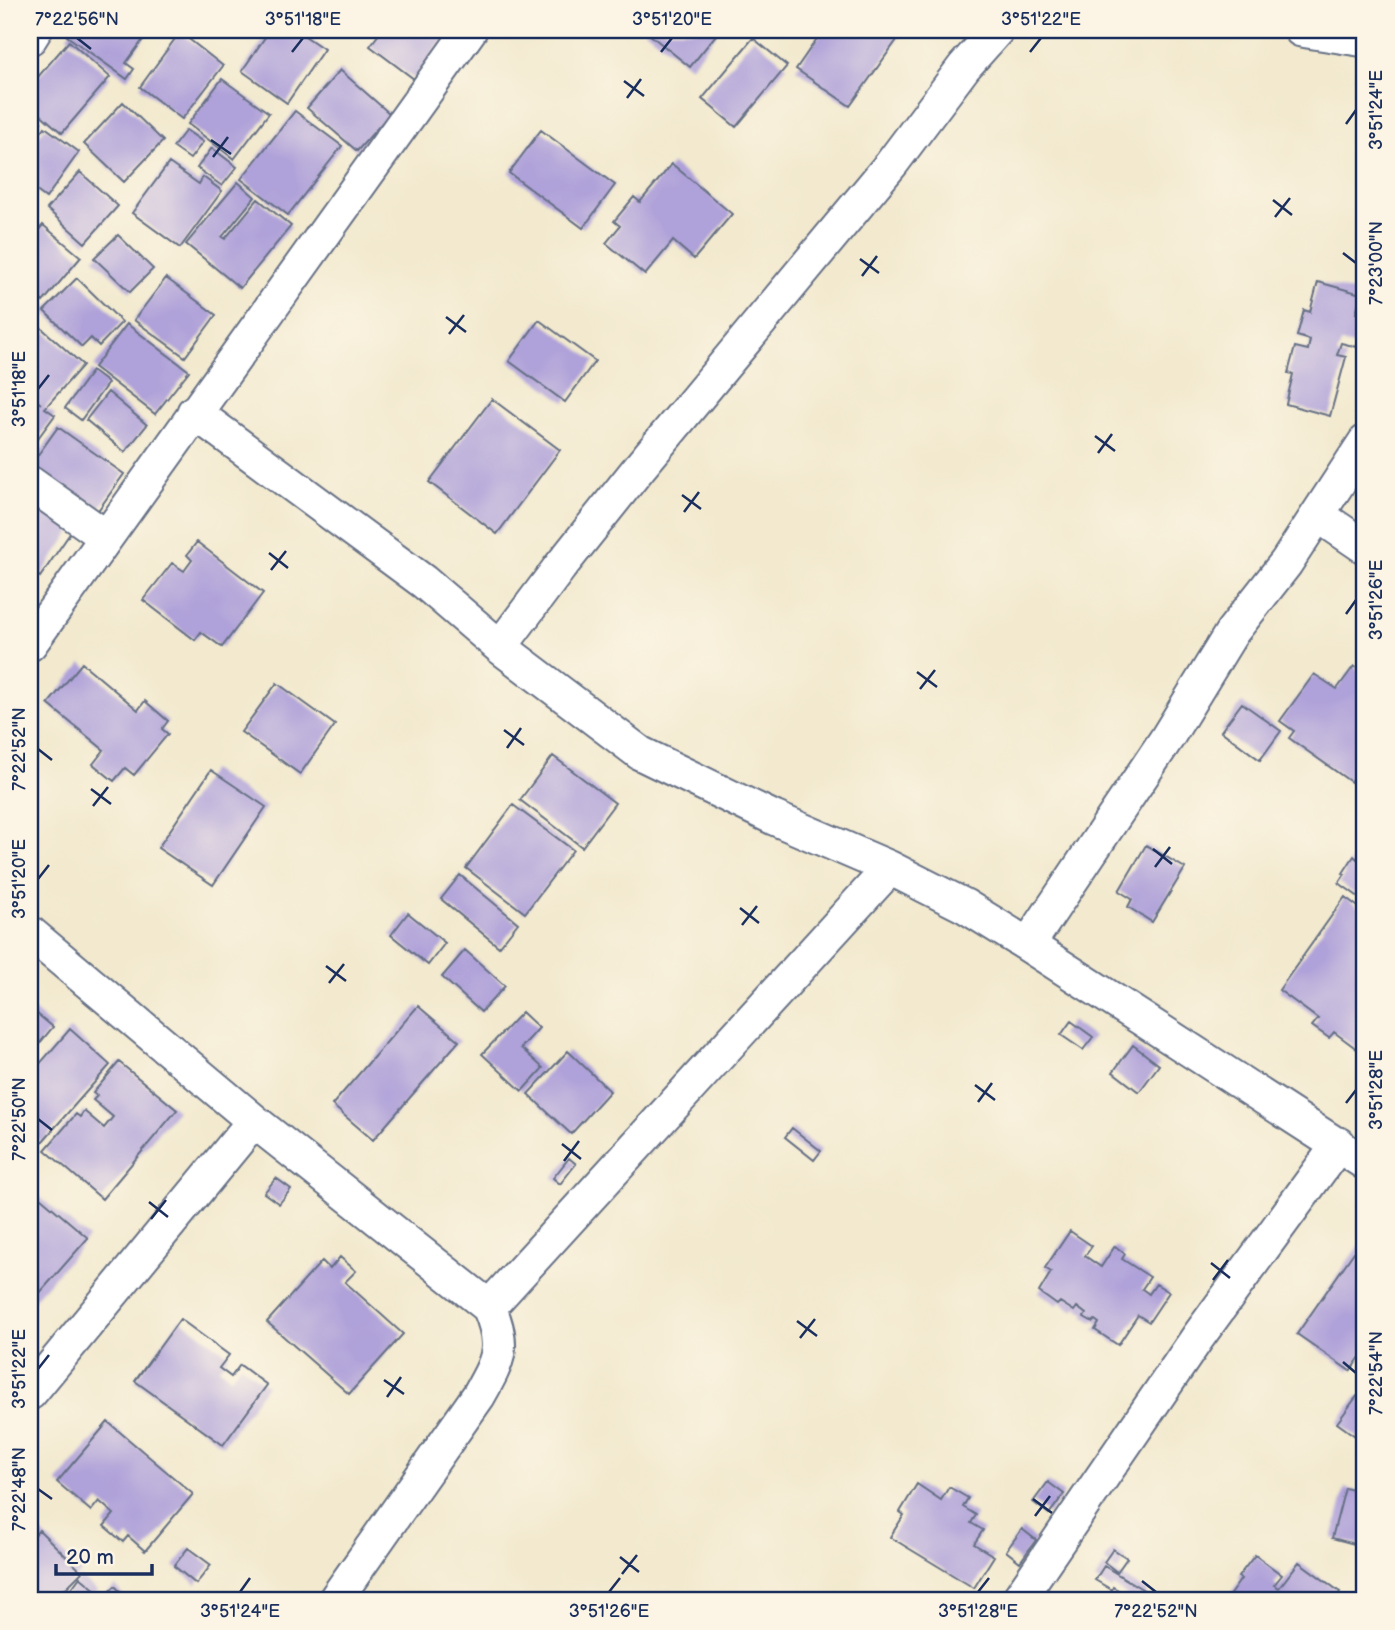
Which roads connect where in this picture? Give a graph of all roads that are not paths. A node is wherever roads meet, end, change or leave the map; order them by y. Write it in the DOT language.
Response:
graph roads {
  1 [pos="35,30"];
  2 [pos="470,30"];
  3 [pos="997,30"];
  4 [pos="1301,30"];
  5 [pos="30,38"];
  6 [pos="1365,40"];
  7 [pos="194,412"];
  8 [pos="1365,442"];
  9 [pos="30,483"];
  10 [pos="1318,515"];
  11 [pos="106,537"];
  12 [pos="1365,547"];
  13 [pos="30,644"];
  14 [pos="500,648"];
  15 [pos="890,869"];
  16 [pos="30,933"];
  17 [pos="1028,945"];
  18 [pos="254,1121"];
  19 [pos="1352,1154"];
  20 [pos="489,1307"];
  21 [pos="30,1393"];
  22 [pos="335,1600"];
  23 [pos="1018,1600"];
  1 -- 5 [label="street"];
  2 -- 7 [label="street"];
  3 -- 14 [label="street"];
  4 -- 6 [label="street"];
  7 -- 11 [label="street"];
  7 -- 14 [label="street"];
  8 -- 10 [label="street"];
  9 -- 11 [label="street"];
  10 -- 12 [label="street"];
  10 -- 17 [label="street"];
  11 -- 13 [label="street"];
  14 -- 15 [label="street"];
  15 -- 17 [label="street"];
  15 -- 20 [label="street"];
  16 -- 18 [label="street"];
  17 -- 19 [label="street"];
  18 -- 20 [label="street"];
  18 -- 21 [label="street"];
  19 -- 23 [label="street"];
  20 -- 22 [label="street"];
}
